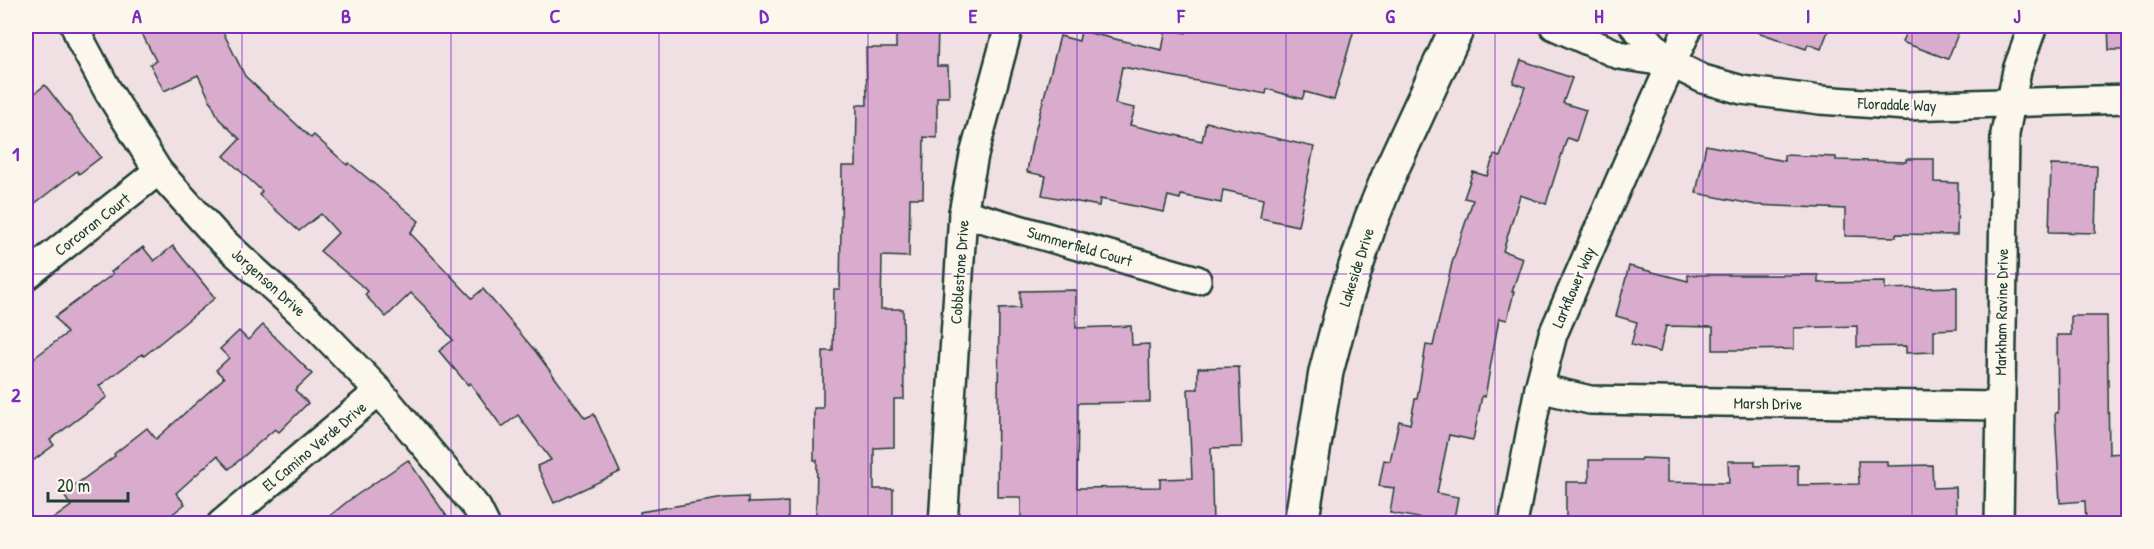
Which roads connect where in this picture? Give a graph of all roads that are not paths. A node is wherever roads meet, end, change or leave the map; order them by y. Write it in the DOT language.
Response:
graph roads {
  1 [pos="75,26"];
  2 [pos="1009,26"];
  3 [pos="1458,26"];
  4 [pos="1554,26"];
  5 [pos="1634,26"];
  6 [pos="1689,26"];
  7 [pos="2033,26"];
  8 [pos="1671,63"];
  9 [pos="2128,99"];
  10 [pos="2011,102"];
  11 [pos="158,171"];
  12 [pos="963,213"];
  13 [pos="26,276"];
  14 [pos="1197,280"];
  15 [pos="1539,388"];
  16 [pos="379,391"];
  17 [pos="2000,406"];
  18 [pos="221,524"];
  19 [pos="485,524"];
  20 [pos="943,524"];
  21 [pos="1301,524"];
  22 [pos="1513,524"];
  23 [pos="1999,524"];
  1 -- 11 [label="street, Jorgenson Drive"];
  2 -- 12 [label="street, Cobblestone Drive"];
  3 -- 21 [label="street, Lakeside Drive"];
  4 -- 8 [label="street, Floradale Way"];
  5 -- 8 [label="street, Floradale Way"];
  6 -- 8 [label="street, Larkflower Way"];
  7 -- 10 [label="street, Markham Ravine Drive"];
  8 -- 10 [label="street, Floradale Way"];
  8 -- 15 [label="street, Larkflower Way"];
  9 -- 10 [label="street, Floradale Way"];
  10 -- 17 [label="street, Markham Ravine Drive"];
  11 -- 13 [label="street, Corcoran Court"];
  11 -- 16 [label="street, Jorgenson Drive"];
  12 -- 14 [label="street, Summerfield Court"];
  12 -- 20 [label="street, Cobblestone Drive"];
  15 -- 17 [label="street, Marsh Drive"];
  15 -- 22 [label="street, Larkflower Way"];
  16 -- 18 [label="street, El Camino Verde Drive"];
  16 -- 19 [label="street, Jorgenson Drive"];
  17 -- 23 [label="street, Markham Ravine Drive"];
}
